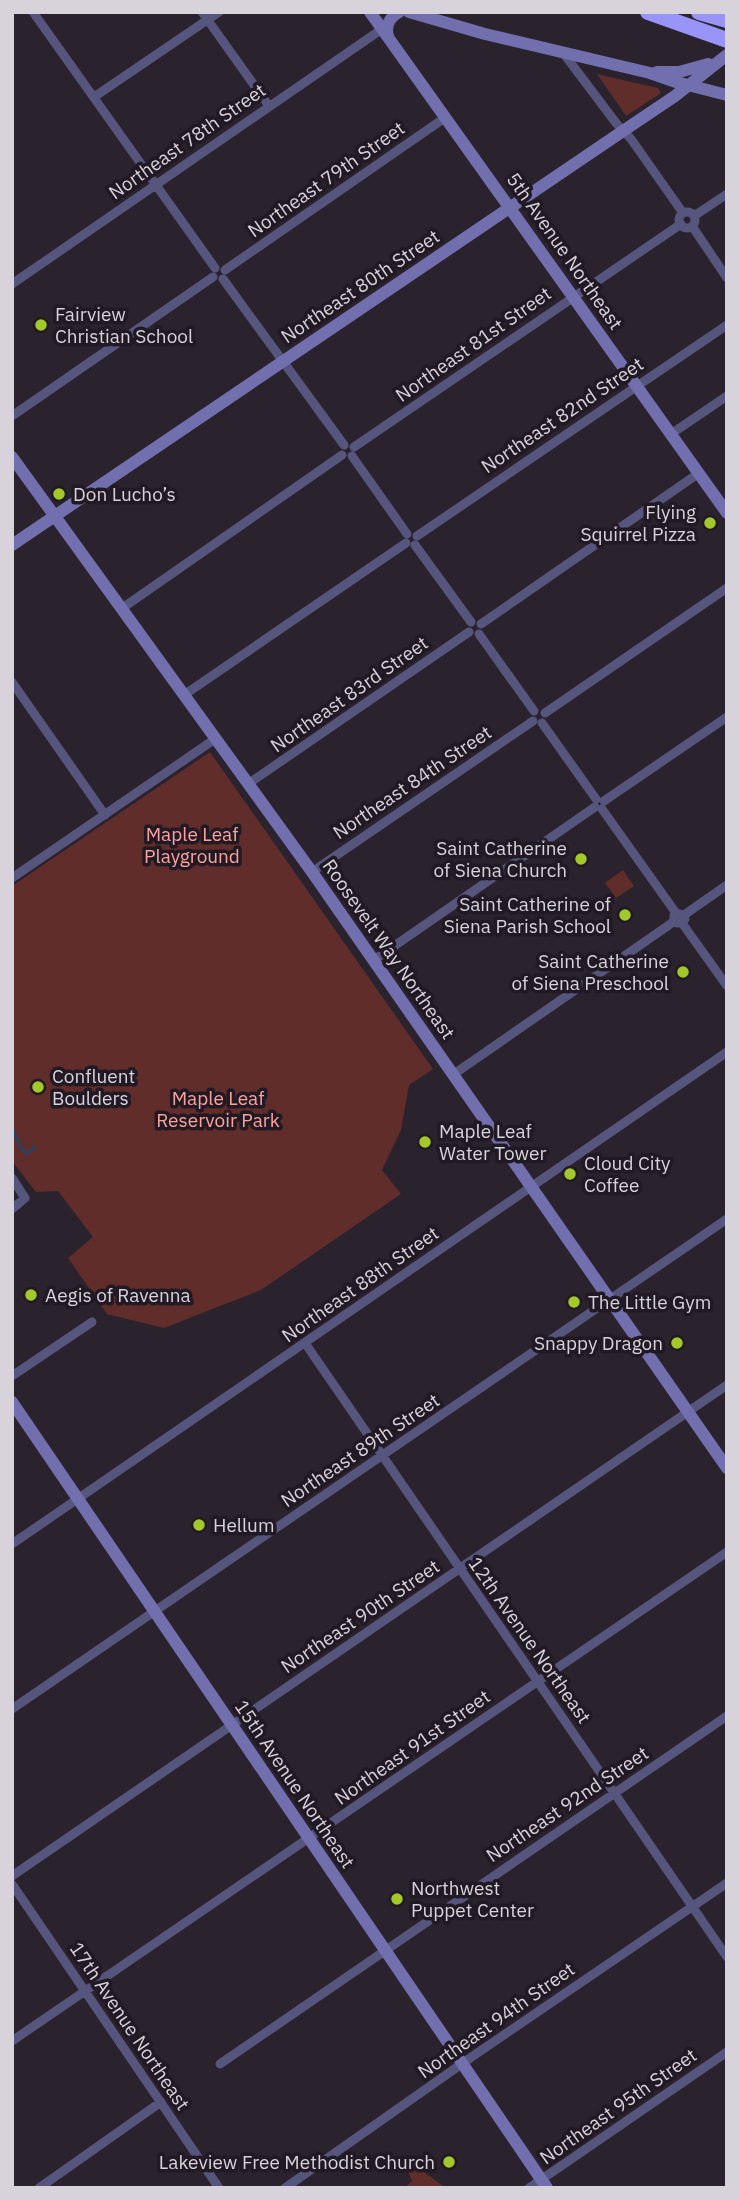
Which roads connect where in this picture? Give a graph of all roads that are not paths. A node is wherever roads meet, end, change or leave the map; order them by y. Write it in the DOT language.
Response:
graph roads {
  1 [pos="33,12"];
  2 [pos="219,12"];
  3 [pos="370,12"];
  4 [pos="399,12"];
  5 [pos="410,12"];
  6 [pos="648,12"];
  7 [pos="699,12"];
  8 [pos="205,16"];
  9 [pos="727,20"];
  10 [pos="385,32"];
  11 [pos="727,40"];
  12 [pos="564,54"];
  13 [pos="727,55"];
  14 [pos="650,73"];
  15 [pos="688,85"];
  16 [pos="727,94"];
  17 [pos="94,97"];
  18 [pos="269,106"];
  19 [pos="446,117"];
  20 [pos="623,131"];
  21 [pos="155,184"];
  22 [pos="727,194"];
  23 [pos="510,208"];
  24 [pos="683,213"];
  25 [pos="693,221"];
  26 [pos="681,225"];
  27 [pos="219,274"];
  28 [pos="727,278"];
  29 [pos="12,284"];
  30 [pos="573,296"];
  31 [pos="727,325"];
  32 [pos="284,361"];
  33 [pos="636,386"];
  34 [pos="727,396"];
  35 [pos="12,416"];
  36 [pos="671,434"];
  37 [pos="348,451"];
  38 [pos="12,457"];
  39 [pos="699,473"];
  40 [pos="727,513"];
  41 [pos="55,517"];
  42 [pos="411,539"];
  43 [pos="12,545"];
  44 [pos="727,588"];
  45 [pos="121,609"];
  46 [pos="475,628"];
  47 [pos="12,682"];
  48 [pos="184,695"];
  49 [pos="538,717"];
  50 [pos="727,717"];
  51 [pos="215,739"];
  52 [pos="248,785"];
  53 [pos="599,804"];
  54 [pos="104,815"];
  55 [pos="312,872"];
  56 [pos="12,878"];
  57 [pos="727,885"];
  58 [pos="679,918"];
  59 [pos="373,960"];
  60 [pos="727,986"];
  61 [pos="727,1052"];
  62 [pos="454,1074"];
  63 [pos="12,1178"];
  64 [pos="531,1187"];
  65 [pos="12,1209"];
  66 [pos="727,1219"];
  67 [pos="609,1301"];
  68 [pos="92,1322"];
  69 [pos="305,1343"];
  70 [pos="12,1376"];
  71 [pos="727,1385"];
  72 [pos="12,1402"];
  73 [pos="688,1412"];
  74 [pos="383,1455"];
  75 [pos="727,1468"];
  76 [pos="78,1499"];
  77 [pos="12,1544"];
  78 [pos="727,1552"];
  79 [pos="459,1568"];
  80 [pos="155,1612"];
  81 [pos="538,1681"];
  82 [pos="12,1709"];
  83 [pos="727,1716"];
  84 [pos="232,1724"];
  85 [pos="615,1794"];
  86 [pos="309,1839"];
  87 [pos="12,1879"];
  88 [pos="727,1883"];
  89 [pos="693,1906"];
  90 [pos="384,1950"];
  91 [pos="727,1957"];
  92 [pos="85,1992"];
  93 [pos="12,2042"];
  94 [pos="727,2052"];
  95 [pos="220,2064"];
  96 [pos="462,2064"];
  97 [pos="161,2102"];
  98 [pos="544,2184"];
  99 [pos="38,2188"];
  100 [pos="219,2188"];
  101 [pos="285,2188"];
  102 [pos="529,2188"];
  1 -- 17 [label="street"];
  2 -- 8 [label="street"];
  3 -- 10 [label="main road, 5th Avenue Northeast"];
  4 -- 10 [label="main road"];
  5 -- 12 [label="main road"];
  6 -- 11 [label="highway"];
  7 -- 9 [label="highway"];
  8 -- 17 [label="street"];
  8 -- 18 [label="street"];
  10 -- 18 [label="street, Northeast 78th Street"];
  10 -- 19 [label="main road, 5th Avenue Northeast"];
  12 -- 14 [label="main road"];
  12 -- 20 [label="street"];
  13 -- 14 [label="main road"];
  13 -- 15 [label="main road, Northeast 80th Street"];
  13 -- 16 [label="main road"];
  14 -- 15 [label="main road"];
  15 -- 16 [label="main road"];
  15 -- 20 [label="main road, Northeast 80th Street"];
  17 -- 21 [label="street"];
  18 -- 21 [label="street, Northeast 78th Street"];
  19 -- 23 [label="main road, 5th Avenue Northeast"];
  19 -- 27 [label="street, Northeast 79th Street"];
  20 -- 23 [label="main road, Northeast 80th Street"];
  20 -- 24 [label="street"];
  21 -- 27 [label="street"];
  21 -- 29 [label="street, Northeast 78th Street"];
  22 -- 25 [label="street"];
  23 -- 30 [label="main road, 5th Avenue Northeast"];
  23 -- 32 [label="main road, Northeast 80th Street"];
  24 -- 25 [label="street"];
  24 -- 26 [label="street"];
  25 -- 26 [label="street"];
  25 -- 28 [label="street"];
  26 -- 30 [label="street, Northeast 81st Street"];
  27 -- 32 [label="street"];
  27 -- 35 [label="street, Northeast 79th Street"];
  30 -- 33 [label="main road, 5th Avenue Northeast"];
  30 -- 37 [label="street, Northeast 81st Street"];
  31 -- 33 [label="street, Northeast 82nd Street"];
  32 -- 37 [label="street"];
  32 -- 41 [label="main road, Northeast 80th Street"];
  33 -- 36 [label="main road, 5th Avenue Northeast"];
  33 -- 42 [label="street, Northeast 82nd Street"];
  34 -- 36 [label="street"];
  36 -- 39 [label="main road, 5th Avenue Northeast"];
  37 -- 42 [label="street"];
  37 -- 45 [label="street, Northeast 81st Street"];
  38 -- 41 [label="main road, Roosevelt Way Northeast"];
  39 -- 40 [label="main road, 5th Avenue Northeast"];
  39 -- 46 [label="street, Northeast 83rd Street"];
  41 -- 43 [label="main road, Northeast 80th Street"];
  41 -- 45 [label="main road, Roosevelt Way Northeast"];
  42 -- 46 [label="street"];
  42 -- 48 [label="street, Northeast 82nd Street"];
  44 -- 49 [label="street, Northeast 84th Street"];
  45 -- 48 [label="main road, Roosevelt Way Northeast"];
  46 -- 49 [label="street"];
  46 -- 52 [label="street, Northeast 83rd Street"];
  47 -- 54 [label="street"];
  48 -- 51 [label="main road, Roosevelt Way Northeast"];
  49 -- 53 [label="street"];
  49 -- 55 [label="street, Northeast 84th Street"];
  50 -- 53 [label="street"];
  51 -- 52 [label="main road, Roosevelt Way Northeast"];
  51 -- 54 [label="street"];
  52 -- 55 [label="main road, Roosevelt Way Northeast"];
  53 -- 58 [label="street"];
  53 -- 59 [label="street"];
  54 -- 56 [label="street"];
  55 -- 59 [label="main road, Roosevelt Way Northeast"];
  57 -- 58 [label="street"];
  58 -- 60 [label="street"];
  58 -- 62 [label="street"];
  59 -- 62 [label="main road, Roosevelt Way Northeast"];
  61 -- 64 [label="street, Northeast 88th Street"];
  62 -- 64 [label="main road, Roosevelt Way Northeast"];
  63 -- 65 [label="street"];
  64 -- 67 [label="main road, Roosevelt Way Northeast"];
  64 -- 69 [label="street, Northeast 88th Street"];
  66 -- 67 [label="street, Northeast 89th Street"];
  67 -- 73 [label="main road, Roosevelt Way Northeast"];
  67 -- 74 [label="street, Northeast 89th Street"];
  68 -- 70 [label="street"];
  69 -- 74 [label="street, 12th Avenue Northeast"];
  69 -- 76 [label="street, Northeast 88th Street"];
  71 -- 73 [label="street, Northeast 90th Street"];
  72 -- 76 [label="main road, 15th Avenue Northeast"];
  73 -- 75 [label="main road, Roosevelt Way Northeast"];
  73 -- 79 [label="street, Northeast 90th Street"];
  74 -- 79 [label="street, 12th Avenue Northeast"];
  74 -- 80 [label="street, Northeast 89th Street"];
  76 -- 77 [label="street, Northeast 88th Street"];
  76 -- 80 [label="main road, 15th Avenue Northeast"];
  78 -- 81 [label="street, Northeast 91st Street"];
  79 -- 81 [label="street, 12th Avenue Northeast"];
  79 -- 84 [label="street, Northeast 90th Street"];
  80 -- 82 [label="street, Northeast 89th Street"];
  80 -- 84 [label="main road, 15th Avenue Northeast"];
  81 -- 85 [label="street, 12th Avenue Northeast"];
  81 -- 86 [label="street, Northeast 91st Street"];
  83 -- 85 [label="street, Northeast 92nd Street"];
  84 -- 86 [label="main road, 15th Avenue Northeast"];
  84 -- 87 [label="street, Northeast 90th Street"];
  85 -- 89 [label="street, 12th Avenue Northeast"];
  85 -- 90 [label="street, Northeast 92nd Street"];
  86 -- 90 [label="main road, 15th Avenue Northeast"];
  86 -- 92 [label="street, Northeast 91st Street"];
  87 -- 92 [label="street, 17th Avenue Northeast"];
  88 -- 89 [label="street, Northeast 94th Street"];
  89 -- 91 [label="street, 12th Avenue Northeast"];
  89 -- 96 [label="street, Northeast 94th Street"];
  90 -- 95 [label="street, Northeast 92nd Street"];
  90 -- 96 [label="main road, 15th Avenue Northeast"];
  92 -- 93 [label="street, Northeast 91st Street"];
  92 -- 97 [label="street, 17th Avenue Northeast"];
  94 -- 98 [label="street, Northeast 95th Street"];
  96 -- 98 [label="main road, 15th Avenue Northeast"];
  96 -- 101 [label="street, Northeast 94th Street"];
  97 -- 99 [label="street"];
  97 -- 100 [label="street, 17th Avenue Northeast"];
  98 -- 102 [label="street, Northeast 95th Street"];
}
